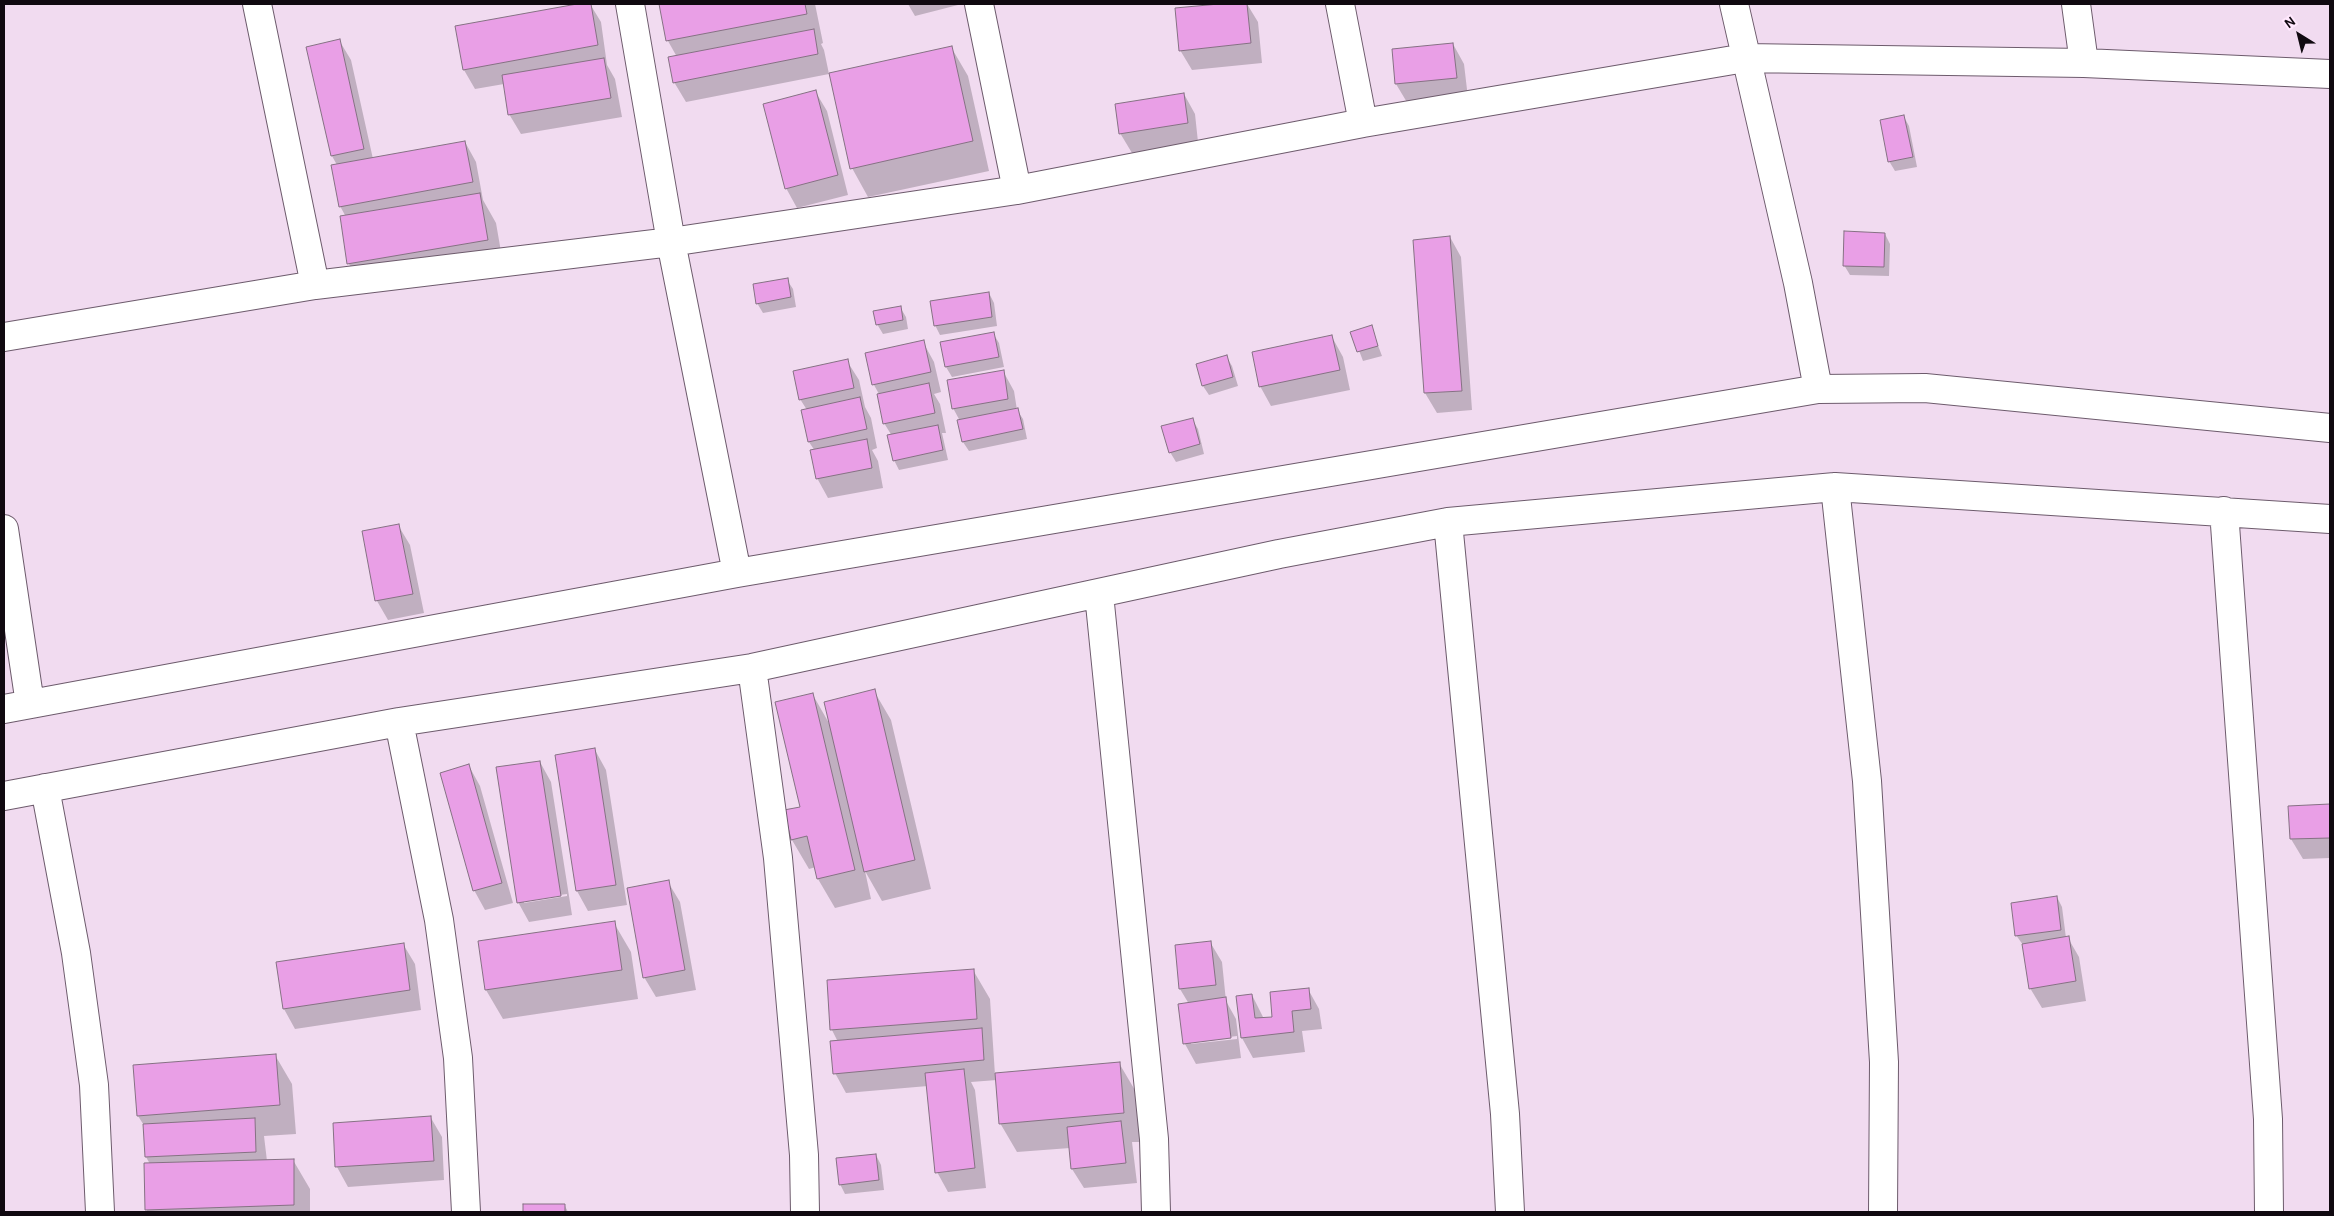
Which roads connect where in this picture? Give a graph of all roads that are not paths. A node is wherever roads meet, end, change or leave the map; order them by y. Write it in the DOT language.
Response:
graph roads {
  1 [pos="258,4"];
  2 [pos="630,4"];
  3 [pos="979,4"];
  4 [pos="1340,4"];
  5 [pos="1734,4"];
  6 [pos="2076,4"];
  7 [pos="1745,58"];
  8 [pos="2084,63"];
  9 [pos="2330,74"];
  10 [pos="1363,123"];
  11 [pos="1017,190"];
  12 [pos="671,242"];
  13 [pos="315,285"];
  14 [pos="4,337"];
  15 [pos="1818,389"];
  16 [pos="2330,428"];
  17 [pos="1835,487"];
  18 [pos="2224,511"];
  19 [pos="2330,519"];
  20 [pos="1448,522"];
  21 [pos="4,529"];
  22 [pos="737,573"];
  23 [pos="1099,594"];
  24 [pos="752,668"];
  25 [pos="30,704"];
  26 [pos="4,709"];
  27 [pos="399,722"];
  28 [pos="45,788"];
  29 [pos="4,796"];
  30 [pos="100,1212"];
  31 [pos="466,1212"];
  32 [pos="805,1212"];
  33 [pos="1156,1212"];
  34 [pos="1510,1212"];
  35 [pos="1883,1212"];
  36 [pos="2269,1212"];
  1 -- 13 [label="street"];
  2 -- 12 [label="street"];
  3 -- 11 [label="street"];
  4 -- 10 [label="street"];
  5 -- 7 [label="street"];
  6 -- 8 [label="street"];
  7 -- 8 [label="street"];
  7 -- 10 [label="street"];
  7 -- 15 [label="street"];
  8 -- 9 [label="street"];
  10 -- 11 [label="street"];
  11 -- 12 [label="street"];
  12 -- 13 [label="street"];
  12 -- 22 [label="street"];
  13 -- 14 [label="street"];
  15 -- 16 [label="street"];
  15 -- 22 [label="street"];
  17 -- 18 [label="street"];
  17 -- 20 [label="street"];
  17 -- 35 [label="street"];
  18 -- 19 [label="street"];
  18 -- 36 [label="street"];
  20 -- 23 [label="street"];
  20 -- 34 [label="street"];
  21 -- 25 [label="street"];
  22 -- 25 [label="street"];
  23 -- 24 [label="street"];
  23 -- 33 [label="street"];
  24 -- 27 [label="street"];
  24 -- 32 [label="street"];
  25 -- 26 [label="street"];
  27 -- 28 [label="street"];
  27 -- 31 [label="street"];
  28 -- 29 [label="street"];
  28 -- 30 [label="street"];
}
